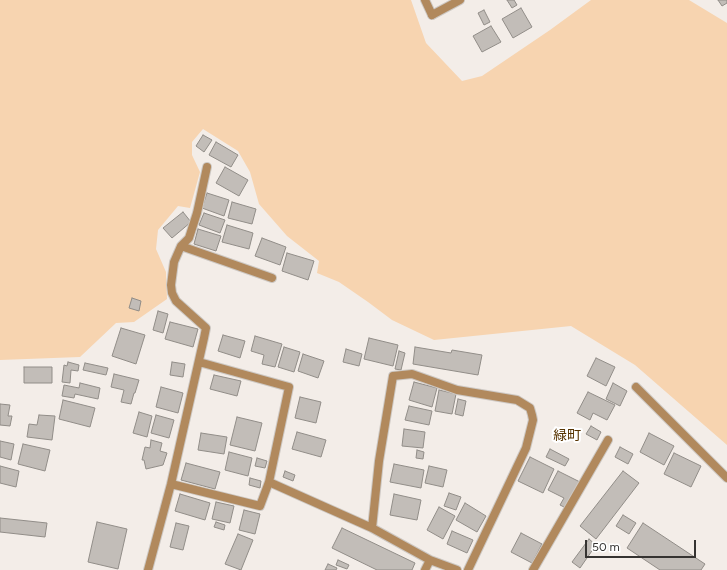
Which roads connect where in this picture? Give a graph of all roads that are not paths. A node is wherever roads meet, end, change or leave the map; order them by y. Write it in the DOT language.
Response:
graph roads {
  1 [pos="425,0"];
  2 [pos="460,0"];
  3 [pos="207,167"];
  4 [pos="181,246"];
  5 [pos="272,278"];
  6 [pos="199,362"];
  7 [pos="636,387"];
  8 [pos="608,440"];
  9 [pos="727,478"];
  10 [pos="269,482"];
  11 [pos="171,484"];
  12 [pos="372,528"];
  13 [pos="430,560"];
  14 [pos="148,570"];
  15 [pos="426,570"];
  16 [pos="457,570"];
  17 [pos="468,570"];
  18 [pos="533,570"];
  1 -- 2 [label="street"];
  3 -- 4 [label="street"];
  4 -- 5 [label="street"];
  4 -- 6 [label="street"];
  6 -- 10 [label="street"];
  6 -- 11 [label="street"];
  7 -- 9 [label="street"];
  8 -- 18 [label="street"];
  10 -- 11 [label="street"];
  10 -- 12 [label="street"];
  11 -- 14 [label="street"];
  12 -- 13 [label="street"];
  12 -- 17 [label="street"];
  13 -- 15 [label="street"];
  13 -- 16 [label="street"];
}
